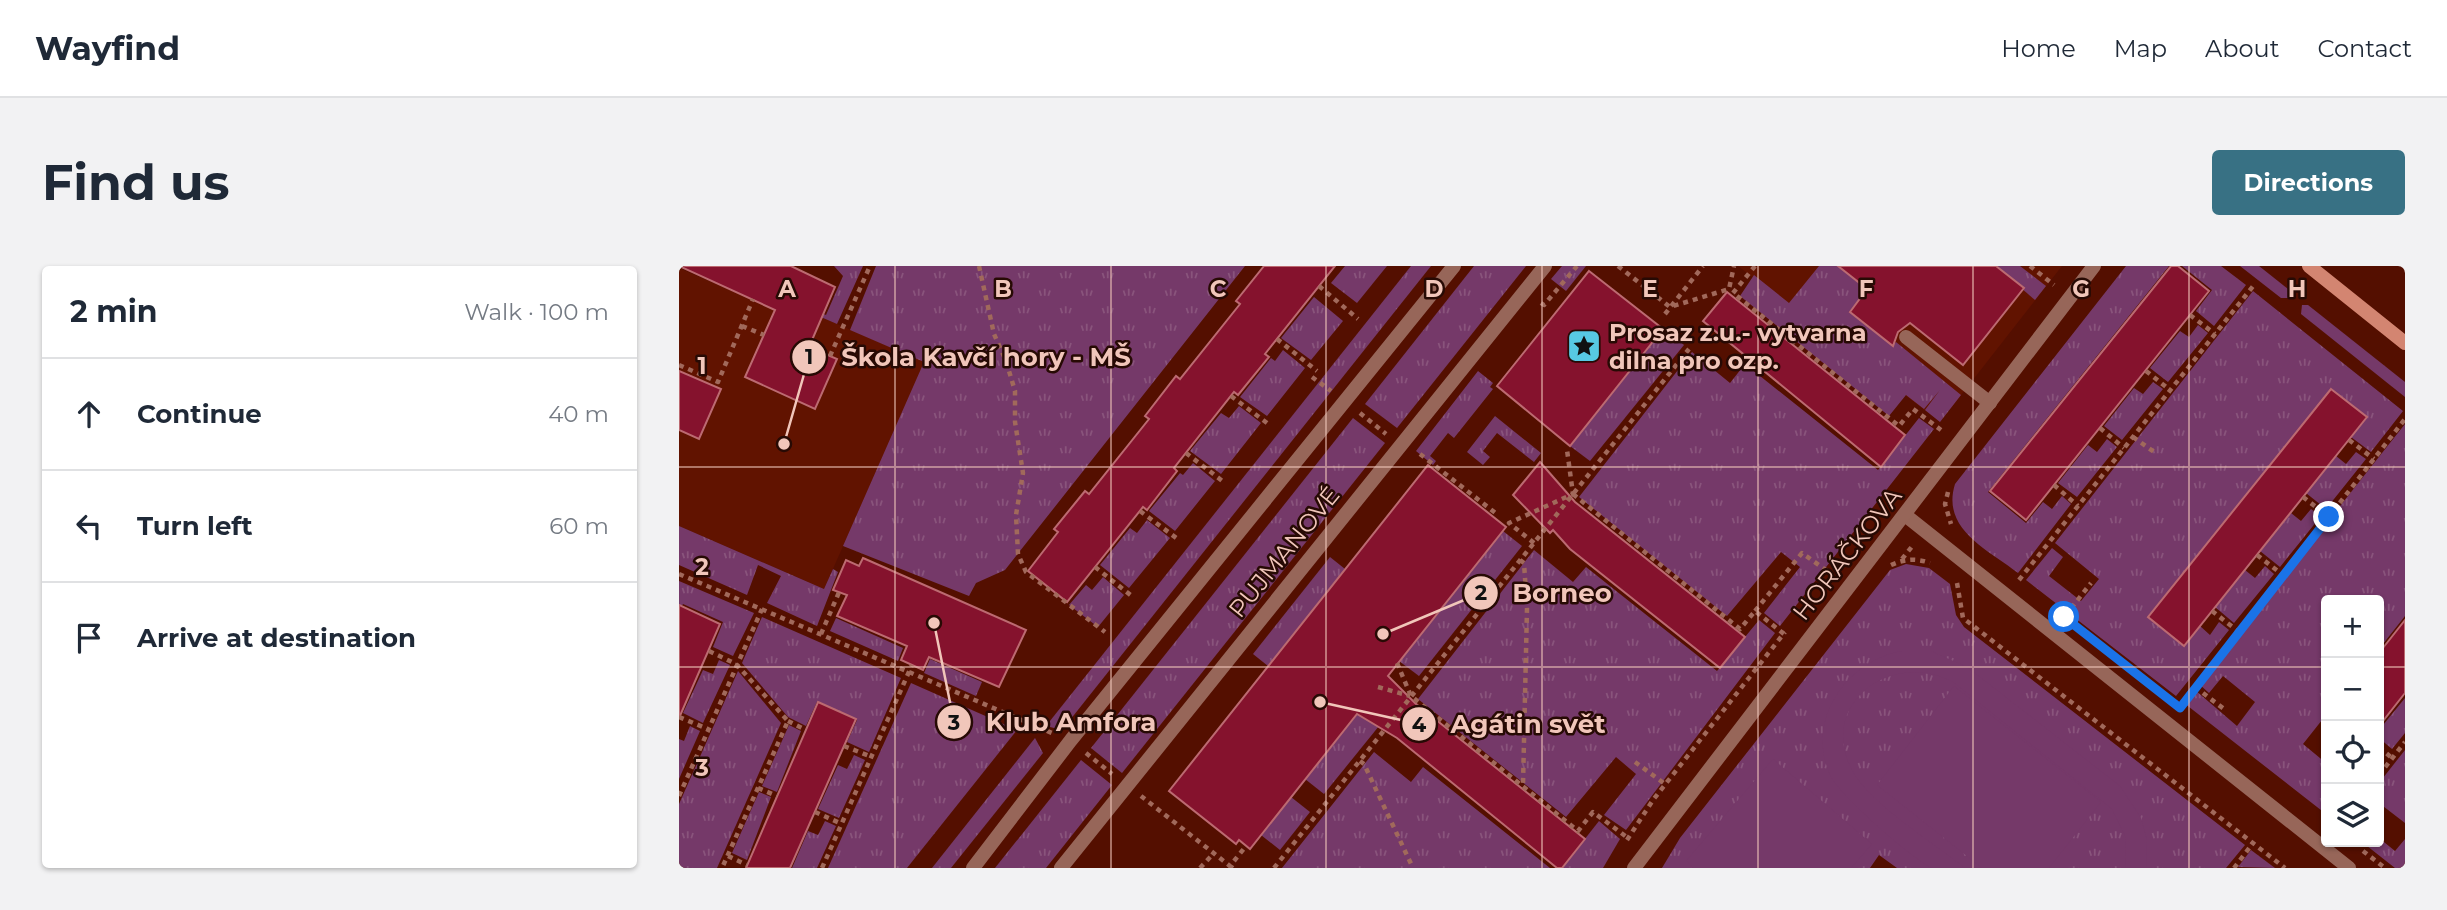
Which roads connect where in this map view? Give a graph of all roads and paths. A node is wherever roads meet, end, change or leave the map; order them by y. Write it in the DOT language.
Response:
graph roads {
  1 [pos="870,266"];
  2 [pos="979,266"];
  3 [pos="1454,266"];
  4 [pos="1545,266"];
  5 [pos="1577,266"];
  6 [pos="1618,266"];
  7 [pos="1703,266"];
  8 [pos="1734,266"];
  9 [pos="1755,266"];
  10 [pos="2030,266"];
  11 [pos="2094,266"];
  12 [pos="2309,266"];
  13 [pos="2055,285"];
  14 [pos="2254,285"];
  15 [pos="1319,286"];
  16 [pos="753,299"];
  17 [pos="1544,305"];
  18 [pos="1670,307"];
  19 [pos="1665,314"];
  20 [pos="2190,314"];
  21 [pos="1359,318"];
  22 [pos="742,326"];
  23 [pos="2215,334"];
  24 [pos="764,335"];
  25 [pos="1906,337"];
  26 [pos="1277,339"];
  27 [pos="2405,342"];
  28 [pos="1689,349"];
  29 [pos="830,356"];
  30 [pos="679,365"];
  31 [pos="1317,370"];
  32 [pos="2146,370"];
  33 [pos="1312,377"];
  34 [pos="2170,390"];
  35 [pos="1231,396"];
  36 [pos="1344,401"];
  37 [pos="1990,402"];
  38 [pos="2405,419"];
  39 [pos="1271,426"];
  40 [pos="2100,428"];
  41 [pos="1941,430"];
  42 [pos="2133,436"];
  43 [pos="2349,440"];
  44 [pos="1399,444"];
  45 [pos="2124,448"];
  46 [pos="1567,450"];
  47 [pos="1186,453"];
  48 [pos="2157,454"];
  49 [pos="2374,459"];
  50 [pos="1225,483"];
  51 [pos="1950,484"];
  52 [pos="2054,485"];
  53 [pos="1573,494"];
  54 [pos="2304,497"];
  55 [pos="2078,506"];
  56 [pos="1140,511"];
  57 [pos="1498,514"];
  58 [pos="1905,516"];
  59 [pos="2329,517"];
  60 [pos="1954,528"];
  61 [pos="1179,540"];
  62 [pos="1534,543"];
  63 [pos="2257,555"];
  64 [pos="1520,560"];
  65 [pos="1095,567"];
  66 [pos="1938,569"];
  67 [pos="1883,570"];
  68 [pos="1830,573"];
  69 [pos="2008,573"];
  70 [pos="679,574"];
  71 [pos="2283,575"];
  72 [pos="1948,576"];
  73 [pos="2018,581"];
  74 [pos="2091,583"];
  75 [pos="2028,588"];
  76 [pos="840,590"];
  77 [pos="1133,597"];
  78 [pos="762,609"];
  79 [pos="2055,610"];
  80 [pos="1755,611"];
  81 [pos="2212,611"];
  82 [pos="2064,617"];
  83 [pos="2075,625"];
  84 [pos="1105,632"];
  85 [pos="2239,632"];
  86 [pos="1784,634"];
  87 [pos="821,635"];
  88 [pos="709,651"];
  89 [pos="1397,663"];
  90 [pos="736,664"];
  91 [pos="912,665"];
  92 [pos="908,673"];
  93 [pos="1378,687"];
  94 [pos="2195,687"];
  95 [pos="1411,696"];
  96 [pos="2169,699"];
  97 [pos="2180,708"];
  98 [pos="2224,709"];
  99 [pos="2190,716"];
  100 [pos="680,717"];
  101 [pos="788,721"];
  102 [pos="708,729"];
  103 [pos="806,730"];
  104 [pos="1071,740"];
  105 [pos="2405,742"];
  106 [pos="844,746"];
  107 [pos="2384,751"];
  108 [pos="871,757"];
  109 [pos="2392,758"];
  110 [pos="1360,761"];
  111 [pos="1635,762"];
  112 [pos="2384,768"];
  113 [pos="1665,784"];
  114 [pos="1126,785"];
  115 [pos="1523,786"];
  116 [pos="758,788"];
  117 [pos="679,796"];
  118 [pos="777,796"];
  119 [pos="815,812"];
  120 [pos="842,824"];
  121 [pos="1628,838"];
  122 [pos="2253,843"];
  123 [pos="1246,846"];
  124 [pos="2360,848"];
  125 [pos="1214,853"];
  126 [pos="728,856"];
  127 [pos="747,865"];
  128 [pos="1232,867"];
  129 [pos="722,868"];
  130 [pos="822,868"];
  131 [pos="973,868"];
  132 [pos="1061,868"];
  133 [pos="1200,868"];
  134 [pos="1274,868"];
  135 [pos="1413,868"];
  136 [pos="1634,868"];
  137 [pos="2234,868"];
  138 [pos="2285,868"];
  139 [pos="2349,868"];
  140 [pos="2385,868"];
  1 -- 29 [label="path"];
  2 -- 84 [label="path"];
  3 -- 36 [label="street, PUJMANOVÉ"];
  4 -- 44 [label="street, PUJMANOVÉ"];
  5 -- 17 [label="path"];
  6 -- 18 [label="path"];
  7 -- 18 [label="path"];
  8 -- 18 [label="path"];
  9 -- 41 [label="path"];
  10 -- 13 [label="path"];
  11 -- 37 [label="street, HORÁČKOVA"];
  12 -- 27 [label="street"];
  14 -- 23 [label="path"];
  15 -- 21 [label="path"];
  16 -- 22 [label="path"];
  18 -- 19 [label="path"];
  20 -- 23 [label="path"];
  22 -- 24 [label="path"];
  22 -- 30 [label="path"];
  23 -- 34 [label="path"];
  25 -- 37 [label="street"];
  26 -- 31 [label="path"];
  28 -- 53 [label="path"];
  32 -- 34 [label="path"];
  33 -- 36 [label="path"];
  34 -- 42 [label="path"];
  35 -- 39 [label="path"];
  36 -- 44 [label="path"];
  36 -- 104 [label="street, PUJMANOVÉ"];
  37 -- 58 [label="street, HORÁČKOVA"];
  38 -- 49 [label="path"];
  40 -- 45 [label="path"];
  42 -- 45 [label="path"];
  42 -- 48 [label="path"];
  43 -- 49 [label="path"];
  44 -- 57 [label="path"];
  44 -- 114 [label="street, PUJMANOVÉ"];
  45 -- 55 [label="path"];
  46 -- 53 [label="path"];
  47 -- 50 [label="path"];
  49 -- 59 [label="path"];
  51 -- 60 [label="path"];
  52 -- 55 [label="path"];
  53 -- 62 [label="path"];
  53 -- 62 [label="path"];
  53 -- 80 [label="path"];
  54 -- 59 [label="path"];
  55 -- 73 [label="path"];
  56 -- 61 [label="path"];
  58 -- 136 [label="street, HORÁČKOVA"];
  58 -- 139 [label="street"];
  59 -- 71 [label="path"];
  62 -- 64 [label="path"];
  63 -- 71 [label="path"];
  64 -- 95 [label="path"];
  64 -- 115 [label="path"];
  65 -- 77 [label="path"];
  66 -- 67 [label="path"];
  68 -- 80 [label="path"];
  69 -- 73 [label="path"];
  70 -- 78 [label="path"];
  71 -- 85 [label="path"];
  72 -- 122 [label="path"];
  73 -- 75 [label="path"];
  74 -- 82 [label="path"];
  76 -- 87 [label="path"];
  78 -- 87 [label="path"];
  78 -- 90 [label="path"];
  79 -- 82 [label="path"];
  80 -- 86 [label="path"];
  81 -- 85 [label="path"];
  82 -- 83 [label="path"];
  85 -- 94 [label="path"];
  87 -- 92 [label="path"];
  88 -- 90 [label="path"];
  89 -- 95 [label="path"];
  90 -- 101 [label="path"];
  90 -- 102 [label="path"];
  91 -- 92 [label="path"];
  92 -- 104 [label="path"];
  92 -- 108 [label="path"];
  93 -- 95 [label="path"];
  94 -- 97 [label="path"];
  94 -- 98 [label="path"];
  95 -- 110 [label="path"];
  95 -- 115 [label="path"];
  96 -- 97 [label="path"];
  97 -- 99 [label="path"];
  100 -- 102 [label="path"];
  101 -- 103 [label="path"];
  101 -- 116 [label="path"];
  102 -- 117 [label="path"];
  104 -- 114 [label="path"];
  104 -- 131 [label="street, PUJMANOVÉ"];
  105 -- 109 [label="path"];
  106 -- 108 [label="path"];
  107 -- 109 [label="path"];
  108 -- 120 [label="path"];
  109 -- 112 [label="path"];
  110 -- 134 [label="path"];
  110 -- 135 [label="path"];
  111 -- 113 [label="path"];
  114 -- 125 [label="path"];
  114 -- 132 [label="street, PUJMANOVÉ"];
  115 -- 121 [label="path"];
  116 -- 118 [label="path"];
  116 -- 126 [label="path"];
  119 -- 120 [label="path"];
  120 -- 130 [label="path"];
  122 -- 137 [label="path"];
  122 -- 138 [label="path"];
  123 -- 128 [label="path"];
  124 -- 140 [label="path"];
  125 -- 128 [label="path"];
  125 -- 133 [label="path"];
  126 -- 127 [label="path"];
  126 -- 129 [label="path"];
}
